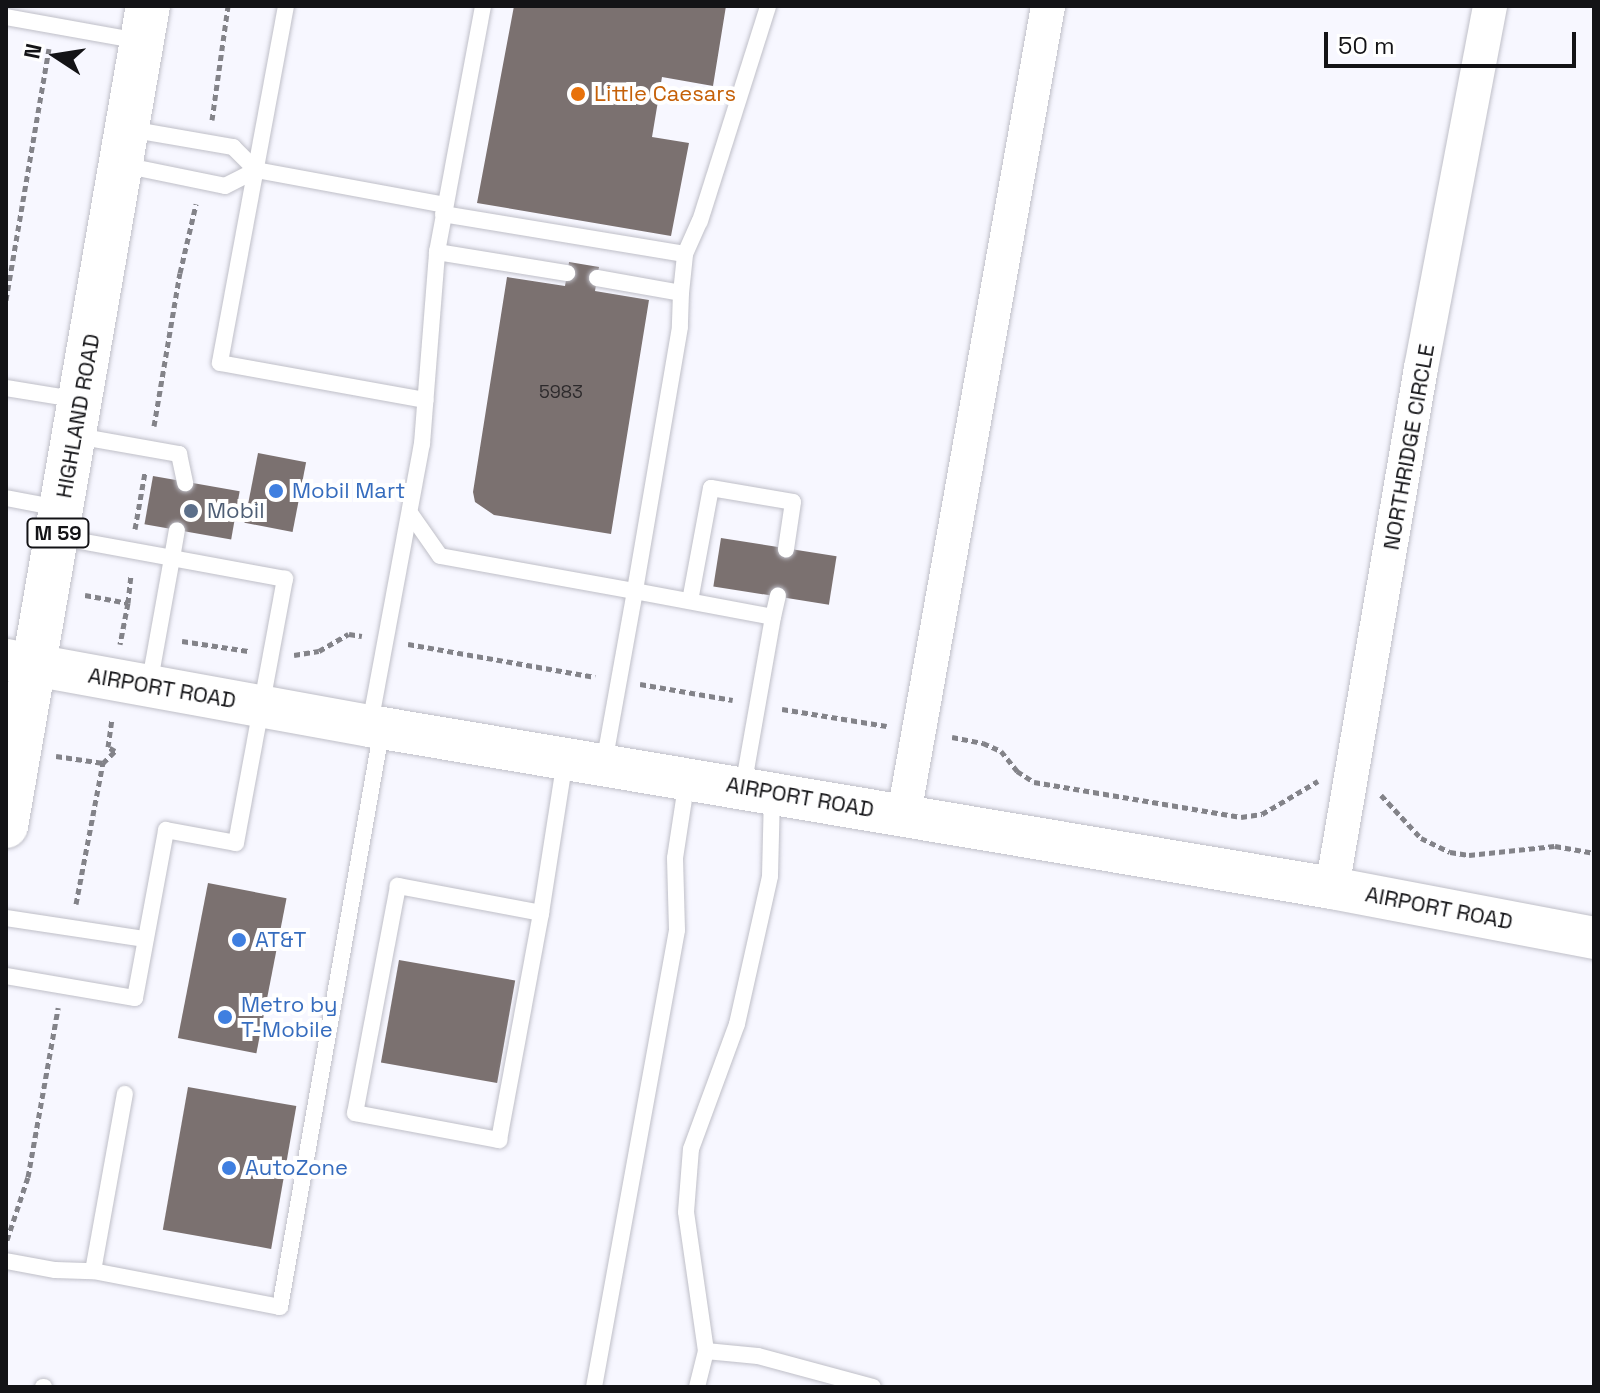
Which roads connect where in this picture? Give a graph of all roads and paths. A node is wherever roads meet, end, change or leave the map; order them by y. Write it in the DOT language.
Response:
graph roads {
  1 [pos="228,6"];
  2 [pos="286,6"];
  3 [pos="483,6"];
  4 [pos="768,6"];
  5 [pos="1048,6"];
  6 [pos="1490,6"];
  7 [pos="6,17"];
  8 [pos="145,24"];
  9 [pos="53,25"];
  10 [pos="208,143"];
  11 [pos="124,147"];
  12 [pos="256,170"];
  13 [pos="201,181"];
  14 [pos="444,210"];
  15 [pos="437,252"];
  16 [pos="685,254"];
  17 [pos="567,273"];
  18 [pos="597,278"];
  19 [pos="681,293"];
  20 [pos="6,300"];
  21 [pos="6,388"];
  22 [pos="426,400"];
  23 [pos="78,418"];
  24 [pos="150,448"];
  25 [pos="185,483"];
  26 [pos="6,498"];
  27 [pos="410,513"];
  28 [pos="60,523"];
  29 [pos="177,530"];
  30 [pos="786,549"];
  31 [pos="133,551"];
  32 [pos="172,558"];
  33 [pos="635,591"];
  34 [pos="778,596"];
  35 [pos="92,597"];
  36 [pos="690,601"];
  37 [pos="128,603"];
  38 [pos="773,617"];
  39 [pos="123,625"];
  40 [pos="159,634"];
  41 [pos="121,638"];
  42 [pos="386,641"];
  43 [pos="271,653"];
  44 [pos="21,663"];
  45 [pos="619,681"];
  46 [pos="149,686"];
  47 [pos="758,704"];
  48 [pos="261,706"];
  49 [pos="376,727"];
  50 [pos="919,732"];
  51 [pos="108,747"];
  52 [pos="585,761"];
  53 [pos="92,762"];
  54 [pos="687,778"];
  55 [pos="1349,784"];
  56 [pos="758,790"];
  57 [pos="904,814"];
  58 [pos="6,826"];
  59 [pos="1594,853"];
  60 [pos="1332,888"];
  61 [pos="541,913"];
  62 [pos="6,918"];
  63 [pos="1594,938"];
  64 [pos="145,939"];
  65 [pos="6,976"];
  66 [pos="125,1094"];
  67 [pos="6,1261"];
  68 [pos="93,1271"];
  69 [pos="706,1351"];
  70 [pos="594,1387"];
  71 [pos="697,1387"];
  72 [pos="873,1387"];
  1 -- 10 [label="path"];
  2 -- 12 [label="lane"];
  3 -- 14 [label="lane"];
  4 -- 16 [label="lane"];
  5 -- 50 [label="street"];
  6 -- 55 [label="street, NORTHRIDGE CIRCLE"];
  7 -- 9 [label="lane"];
  8 -- 9 [label="lane"];
  8 -- 11 [label="highway, HIGHLAND ROAD / M 59"];
  9 -- 20 [label="path"];
  10 -- 11 [label="lane"];
  10 -- 12 [label="lane"];
  11 -- 13 [label="lane"];
  11 -- 23 [label="highway, HIGHLAND ROAD / M 59"];
  12 -- 13 [label="lane"];
  12 -- 14 [label="lane"];
  12 -- 22 [label="lane"];
  13 -- 24 [label="path"];
  14 -- 15 [label="lane"];
  14 -- 16 [label="lane"];
  15 -- 17 [label="lane"];
  15 -- 22 [label="lane"];
  16 -- 19 [label="lane"];
  18 -- 19 [label="lane"];
  19 -- 33 [label="lane"];
  21 -- 23 [label="lane"];
  22 -- 27 [label="lane"];
  23 -- 24 [label="lane"];
  23 -- 28 [label="highway, HIGHLAND ROAD / M 59"];
  24 -- 25 [label="lane"];
  24 -- 31 [label="path"];
  26 -- 28 [label="lane"];
  27 -- 33 [label="lane"];
  27 -- 42 [label="lane"];
  28 -- 31 [label="lane"];
  28 -- 44 [label="highway, HIGHLAND ROAD / M 59"];
  29 -- 32 [label="lane"];
  30 -- 36 [label="lane"];
  31 -- 32 [label="lane"];
  31 -- 37 [label="path"];
  32 -- 40 [label="lane"];
  32 -- 43 [label="lane"];
  33 -- 36 [label="lane"];
  33 -- 45 [label="lane"];
  34 -- 38 [label="lane"];
  35 -- 37 [label="path"];
  36 -- 38 [label="lane"];
  37 -- 39 [label="path"];
  38 -- 47 [label="lane"];
  39 -- 40 [label="path"];
  39 -- 41 [label="path"];
  40 -- 43 [label="path"];
  40 -- 46 [label="lane"];
  42 -- 43 [label="path"];
  42 -- 45 [label="path"];
  42 -- 49 [label="lane"];
  43 -- 48 [label="lane"];
  44 -- 46 [label="street, AIRPORT ROAD"];
  44 -- 58 [label="highway, HIGHLAND ROAD / M 59"];
  45 -- 47 [label="path"];
  45 -- 52 [label="lane"];
  46 -- 48 [label="street, AIRPORT ROAD"];
  47 -- 50 [label="path"];
  47 -- 56 [label="lane"];
  48 -- 49 [label="street, AIRPORT ROAD"];
  48 -- 64 [label="lane"];
  49 -- 52 [label="street, AIRPORT ROAD"];
  49 -- 68 [label="lane"];
  50 -- 55 [label="path"];
  50 -- 57 [label="street"];
  51 -- 53 [label="path"];
  52 -- 54 [label="street, AIRPORT ROAD"];
  52 -- 61 [label="lane"];
  54 -- 56 [label="street, AIRPORT ROAD"];
  54 -- 70 [label="lane"];
  55 -- 59 [label="path"];
  55 -- 60 [label="street, NORTHRIDGE CIRCLE"];
  56 -- 57 [label="street, AIRPORT ROAD"];
  56 -- 69 [label="lane"];
  57 -- 60 [label="street, AIRPORT ROAD"];
  60 -- 63 [label="street, AIRPORT ROAD"];
  61 -- 61 [label="lane"];
  62 -- 64 [label="lane"];
  64 -- 65 [label="lane"];
  66 -- 68 [label="lane"];
  67 -- 68 [label="lane"];
  69 -- 71 [label="lane"];
  69 -- 72 [label="lane"];
}
